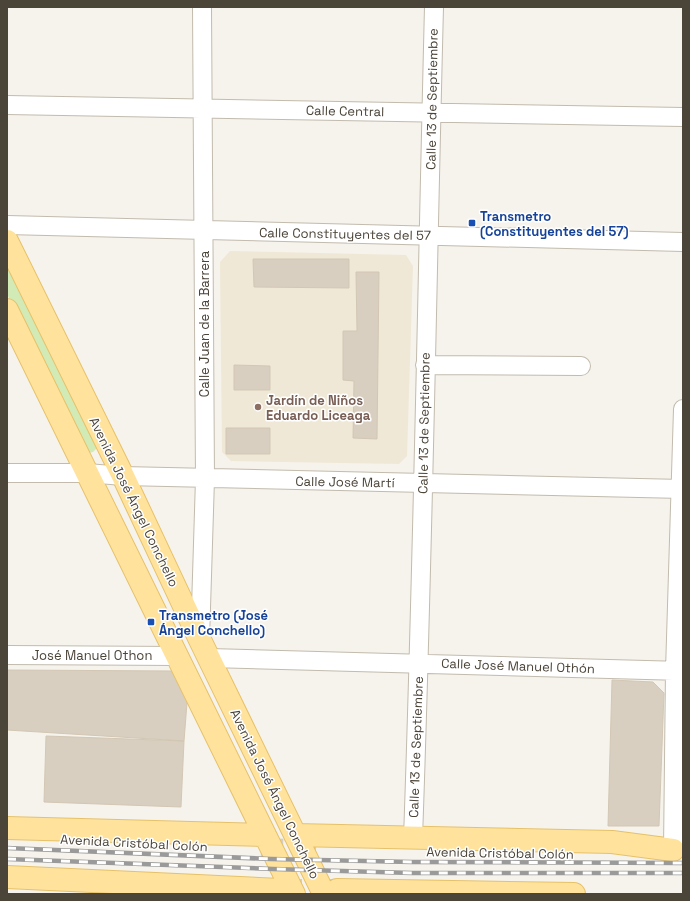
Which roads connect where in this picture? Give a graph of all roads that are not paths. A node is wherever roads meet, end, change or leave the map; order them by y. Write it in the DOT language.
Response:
graph roads {
  1 [pos="202,7"];
  2 [pos="434,7"];
  3 [pos="7,105"];
  4 [pos="203,108"];
  5 [pos="431,113"];
  6 [pos="683,117"];
  7 [pos="7,225"];
  8 [pos="204,230"];
  9 [pos="428,236"];
  10 [pos="7,241"];
  11 [pos="683,242"];
  12 [pos="7,310"];
  13 [pos="425,365"];
  14 [pos="581,366"];
  15 [pos="683,409"];
  16 [pos="7,472"];
  17 [pos="87,473"];
  18 [pos="123,476"];
  19 [pos="205,478"];
  20 [pos="422,484"];
  21 [pos="682,489"];
  22 [pos="205,649"];
  23 [pos="7,655"];
  24 [pos="177,656"];
  25 [pos="420,663"];
  26 [pos="679,671"];
  27 [pos="7,828"];
  28 [pos="295,835"];
  29 [pos="7,836"];
  30 [pos="413,838"];
  31 [pos="263,842"];
  32 [pos="678,850"];
  33 [pos="317,851"];
  34 [pos="7,877"];
  35 [pos="287,892"];
  36 [pos="330,892"];
  37 [pos="574,894"];
  1 -- 4 [label="street, Calle Juan de la Barrera"];
  2 -- 5 [label="street, Calle 13 de Septiembre"];
  3 -- 4 [label="street, Calle Central"];
  4 -- 5 [label="street, Calle Central"];
  4 -- 8 [label="street, Calle Juan de la Barrera"];
  5 -- 6 [label="street, Calle Central"];
  5 -- 9 [label="street, Calle 13 de Septiembre"];
  7 -- 8 [label="street, Calle Constituyentes del 57"];
  8 -- 9 [label="street, Calle Constituyentes del 57"];
  8 -- 19 [label="street, Calle Juan de la Barrera"];
  9 -- 11 [label="street, Calle Constituyentes del 57"];
  9 -- 13 [label="street, Calle 13 de Septiembre"];
  10 -- 18 [label="main road, Avenida José Ángel Conchello"];
  12 -- 17 [label="main road, Avenida José Ángel Conchello"];
  13 -- 14 [label="street"];
  13 -- 20 [label="street, Calle 13 de Septiembre"];
  15 -- 21 [label="street"];
  16 -- 17 [label="street, Calle José Martí"];
  17 -- 18 [label="street, Calle José Martí"];
  17 -- 24 [label="main road, Avenida José Ángel Conchello"];
  18 -- 19 [label="street, Calle José Martí"];
  18 -- 22 [label="main road, Avenida José Ángel Conchello"];
  19 -- 20 [label="street, Calle José Martí"];
  19 -- 22 [label="street, Calle Juan de la Barrera"];
  20 -- 21 [label="street, Calle José Martí"];
  20 -- 25 [label="street, Calle 13 de Septiembre"];
  21 -- 26 [label="street"];
  22 -- 25 [label="street, Calle José Manuel Othón"];
  22 -- 28 [label="main road, Avenida José Ángel Conchello"];
  23 -- 24 [label="street, José Manuel Othon"];
  24 -- 31 [label="main road, Avenida José Ángel Conchello"];
  25 -- 26 [label="street, Calle José Manuel Othón"];
  25 -- 30 [label="street, Calle 13 de Septiembre"];
  26 -- 32 [label="street"];
  27 -- 31 [label="main road"];
  28 -- 30 [label="main road"];
  28 -- 36 [label="main road, Avenida José Ángel Conchello"];
  29 -- 31 [label="main road, Avenida Cristóbal Colón"];
  30 -- 32 [label="main road"];
  31 -- 35 [label="main road, Avenida José Ángel Conchello"];
  32 -- 33 [label="main road, Avenida Cristóbal Colón"];
  34 -- 35 [label="main road"];
  36 -- 37 [label="main road"];
}
